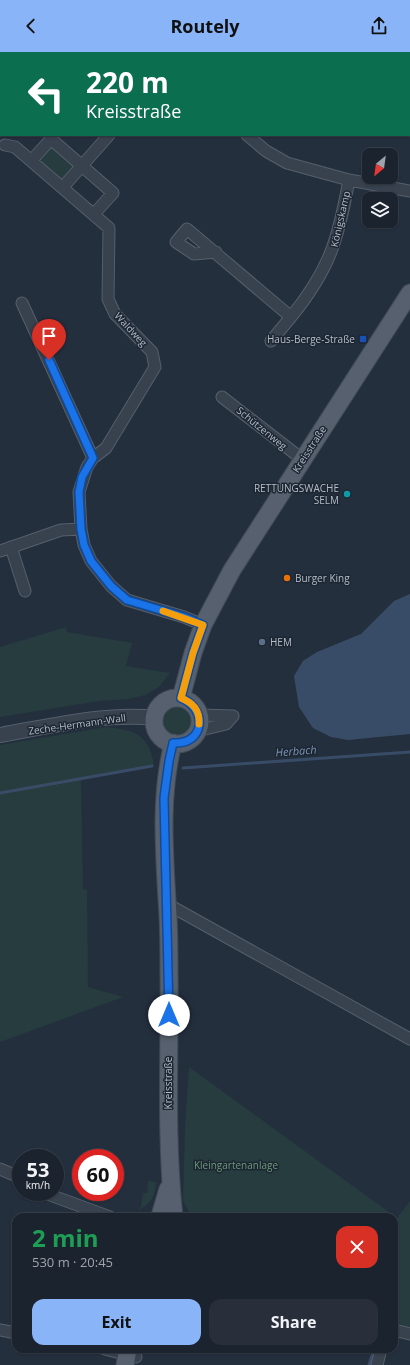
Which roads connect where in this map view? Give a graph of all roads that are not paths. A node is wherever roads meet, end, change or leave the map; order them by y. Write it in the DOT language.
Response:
graph roads {
  1 [pos="108,136"];
  2 [pos="248,136"];
  3 [pos="6,145"];
  4 [pos="32,161"];
  5 [pos="82,166"];
  6 [pos="349,180"];
  7 [pos="63,187"];
  8 [pos="410,191"];
  9 [pos="94,214"];
  10 [pos="216,252"];
  11 [pos="410,293"];
  12 [pos="22,303"];
  13 [pos="291,317"];
  14 [pos="271,341"];
  15 [pos="222,396"];
  16 [pos="93,458"];
  17 [pos="302,459"];
  18 [pos="81,529"];
  19 [pos="11,547"];
  20 [pos="0,551"];
  21 [pos="24,591"];
  22 [pos="203,625"];
  23 [pos="181,698"];
  24 [pos="154,718"];
  25 [pos="0,735"];
  26 [pos="173,743"];
  27 [pos="168,904"];
  28 [pos="410,1039"];
  29 [pos="0,1169"];
  30 [pos="12,1174"];
  31 [pos="64,1200"];
  32 [pos="99,1213"];
  33 [pos="166,1213"];
  34 [pos="0,1330"];
  35 [pos="398,1331"];
  36 [pos="12,1332"];
  37 [pos="410,1334"];
  38 [pos="118,1353"];
  39 [pos="380,1353"];
  40 [pos="132,1357"];
  41 [pos="377,1365"];
  1 -- 5 [label="street"];
  2 -- 6 [label="street"];
  3 -- 4 [label="street"];
  4 -- 5 [label="street"];
  4 -- 7 [label="street"];
  5 -- 7 [label="street"];
  5 -- 9 [label="street"];
  6 -- 8 [label="street"];
  6 -- 13 [label="street, Königskamp"];
  7 -- 9 [label="street"];
  9 -- 16 [label="street, Waldweg"];
  10 -- 13 [label="street"];
  11 -- 17 [label="main road, Kreisstraße"];
  12 -- 16 [label="street"];
  13 -- 14 [label="street, Königskamp"];
  15 -- 17 [label="street, Schützenweg"];
  16 -- 18 [label="street, Waldweg"];
  17 -- 22 [label="main road, Kreisstraße"];
  18 -- 19 [label="street"];
  18 -- 22 [label="street, Waldweg"];
  19 -- 20 [label="street"];
  19 -- 21 [label="street"];
  22 -- 23 [label="main road, Kreisstraße"];
  23 -- 24 [label="main road"];
  23 -- 26 [label="main road"];
  24 -- 25 [label="street, Zeche-Hermann-Wall"];
  24 -- 26 [label="main road"];
  26 -- 27 [label="main road, Kreisstraße"];
  27 -- 28 [label="street"];
  27 -- 33 [label="main road, Kreisstraße"];
  29 -- 30 [label="street"];
  31 -- 32 [label="street"];
  34 -- 36 [label="street"];
  35 -- 37 [label="street"];
  38 -- 40 [label="street"];
  39 -- 41 [label="street"];
}
